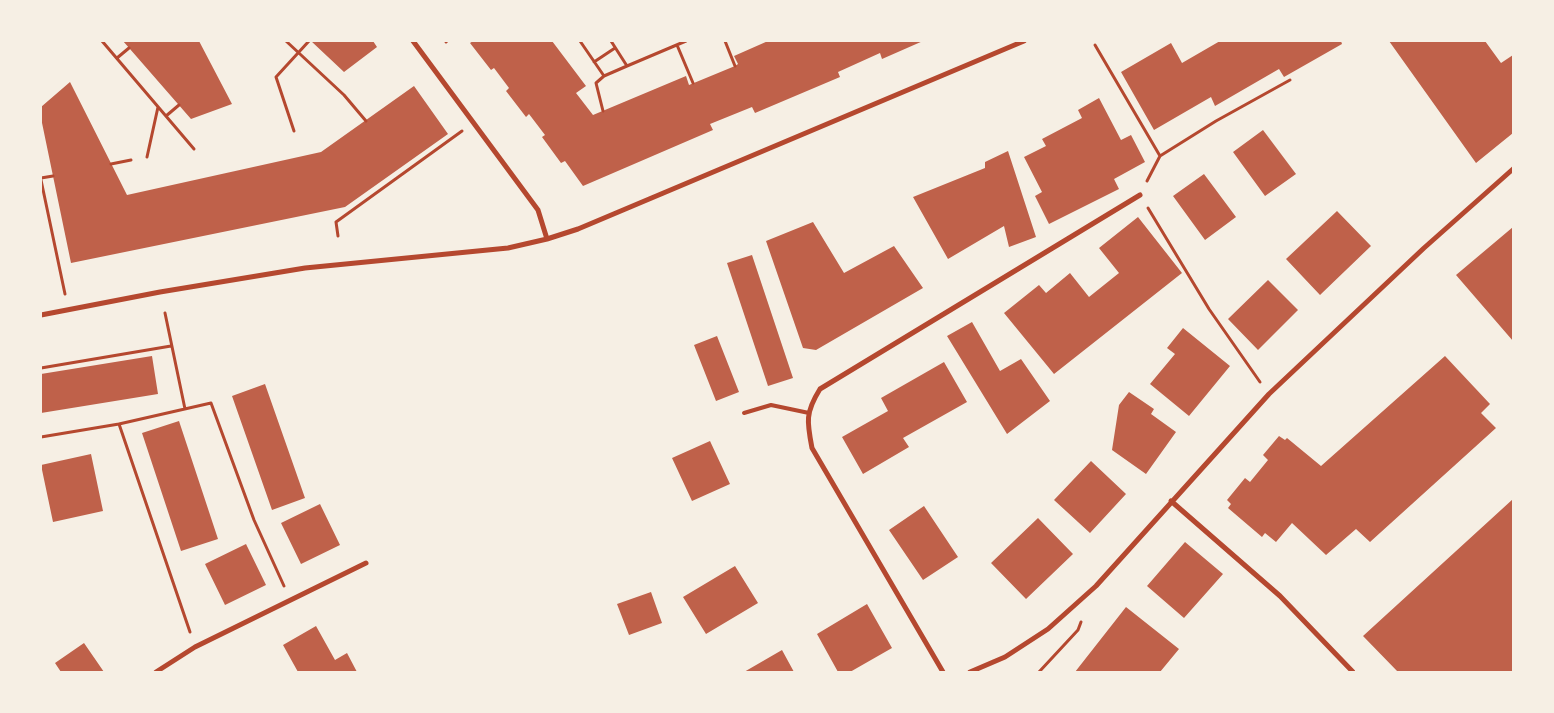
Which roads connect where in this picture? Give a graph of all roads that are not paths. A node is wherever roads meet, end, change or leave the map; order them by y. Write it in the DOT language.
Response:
graph roads {
  1 [pos="413,41"];
  2 [pos="1024,41"];
  3 [pos="1513,169"];
  4 [pos="1140,195"];
  5 [pos="547,239"];
  6 [pos="41,315"];
  7 [pos="744,413"];
  8 [pos="809,413"];
  9 [pos="1171,501"];
  10 [pos="366,564"];
  11 [pos="156,672"];
  12 [pos="943,672"];
  13 [pos="970,672"];
  14 [pos="1353,672"];
  1 -- 5 [label="street"];
  2 -- 5 [label="street"];
  3 -- 9 [label="street"];
  4 -- 8 [label="street"];
  5 -- 6 [label="street"];
  7 -- 8 [label="lane"];
  8 -- 12 [label="street"];
  9 -- 13 [label="street"];
  9 -- 14 [label="street"];
  10 -- 11 [label="street"];
}
